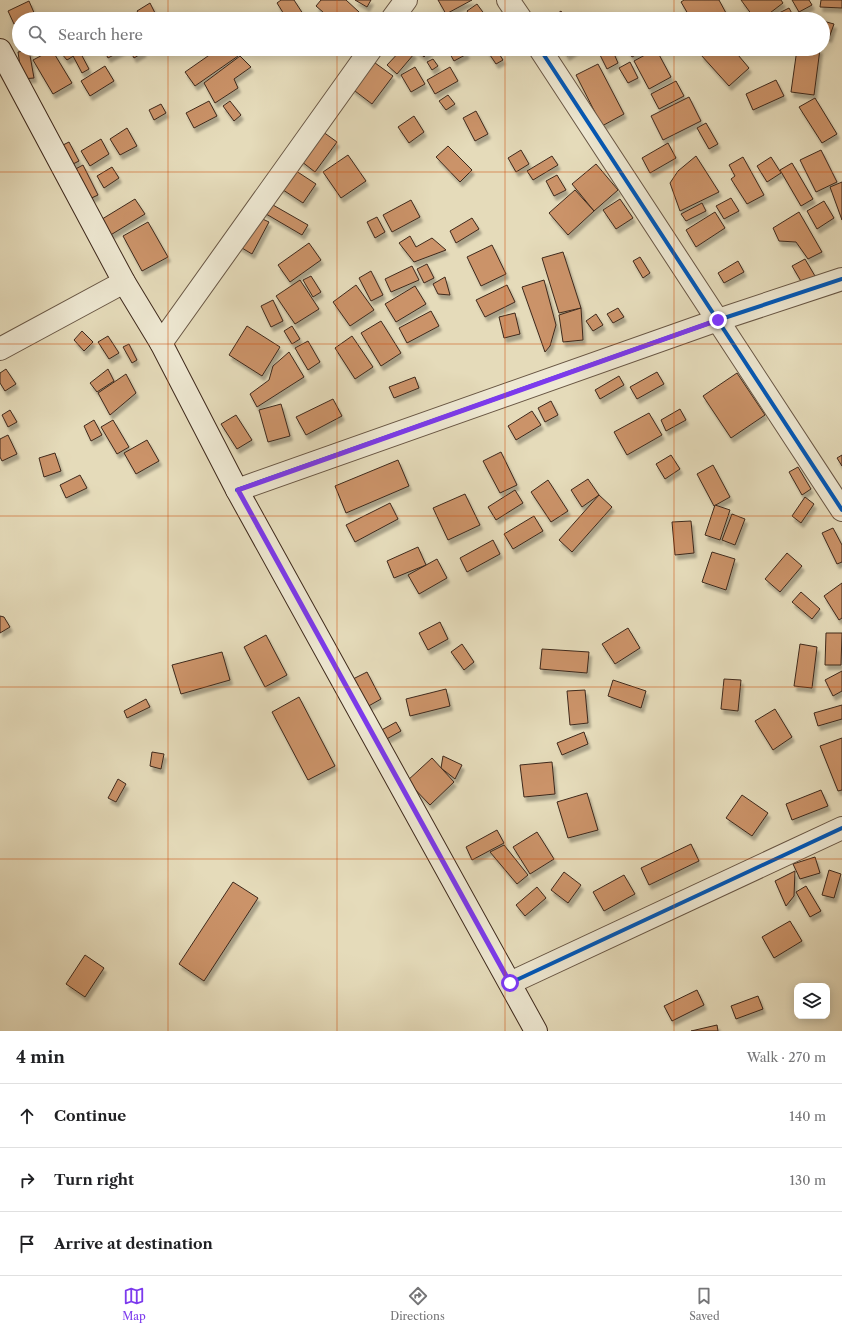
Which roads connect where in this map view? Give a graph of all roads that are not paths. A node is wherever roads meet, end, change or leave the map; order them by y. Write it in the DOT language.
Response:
graph roads {
  1 [pos="406,0"];
  2 [pos="508,0"];
  3 [pos="397,12"];
  4 [pos="516,12"];
  5 [pos="0,50"];
  6 [pos="366,56"];
  7 [pos="545,56"];
  8 [pos="842,278"];
  9 [pos="124,282"];
  10 [pos="718,320"];
  11 [pos="161,343"];
  12 [pos="0,349"];
  13 [pos="238,490"];
  14 [pos="842,510"];
  15 [pos="842,828"];
  16 [pos="510,983"];
  17 [pos="536,1031"];
  1 -- 3 [label="street"];
  2 -- 4 [label="street"];
  5 -- 9 [label="street"];
  6 -- 11 [label="street"];
  7 -- 10 [label="street"];
  8 -- 10 [label="street"];
  9 -- 11 [label="street"];
  9 -- 12 [label="street"];
  10 -- 13 [label="street"];
  10 -- 14 [label="street"];
  11 -- 13 [label="street"];
  13 -- 16 [label="street"];
  15 -- 16 [label="street"];
  16 -- 17 [label="street"];
}
